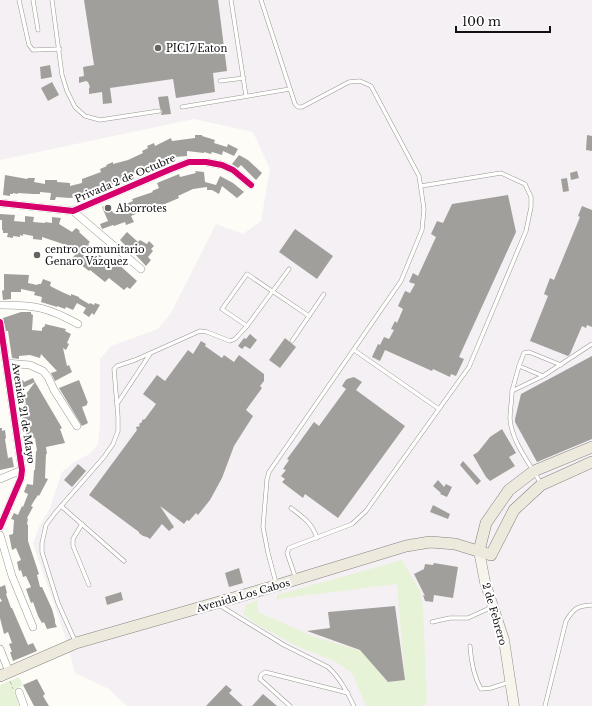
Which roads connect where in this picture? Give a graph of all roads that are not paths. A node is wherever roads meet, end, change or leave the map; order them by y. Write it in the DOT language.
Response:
graph roads {
  1 [pos="19,0"];
  2 [pos="33,0"];
  3 [pos="52,0"];
  4 [pos="231,0"];
  5 [pos="261,0"];
  6 [pos="38,30"];
  7 [pos="60,49"];
  8 [pos="244,78"];
  9 [pos="220,82"];
  10 [pos="290,88"];
  11 [pos="246,96"];
  12 [pos="182,106"];
  13 [pos="159,111"];
  14 [pos="252,185"];
  15 [pos="421,186"];
  16 [pos="0,203"];
  17 [pos="73,211"];
  18 [pos="141,269"];
  19 [pos="290,269"];
  20 [pos="273,292"];
  21 [pos="324,294"];
  22 [pos="0,305"];
  23 [pos="309,316"];
  24 [pos="0,322"];
  25 [pos="78,324"];
  26 [pos="247,326"];
  27 [pos="292,342"];
  28 [pos="592,344"];
  29 [pos="354,350"];
  30 [pos="151,353"];
  31 [pos="6,362"];
  32 [pos="561,365"];
  33 [pos="519,366"];
  34 [pos="543,376"];
  35 [pos="512,391"];
  36 [pos="117,404"];
  37 [pos="439,409"];
  38 [pos="77,426"];
  39 [pos="592,447"];
  40 [pos="592,462"];
  41 [pos="22,470"];
  42 [pos="534,471"];
  43 [pos="0,479"];
  44 [pos="541,485"];
  45 [pos="61,506"];
  46 [pos="291,508"];
  47 [pos="82,524"];
  48 [pos="0,527"];
  49 [pos="0,535"];
  50 [pos="317,538"];
  51 [pos="479,551"];
  52 [pos="491,555"];
  53 [pos="124,561"];
  54 [pos="483,570"];
  55 [pos="296,580"];
  56 [pos="89,585"];
  57 [pos="277,586"];
  58 [pos="216,604"];
  59 [pos="592,605"];
  60 [pos="493,607"];
  61 [pos="432,622"];
  62 [pos="33,628"];
  63 [pos="76,643"];
  64 [pos="470,646"];
  65 [pos="0,649"];
  66 [pos="6,676"];
  67 [pos="511,681"];
  68 [pos="19,692"];
  69 [pos="348,693"];
  70 [pos="24,706"];
  71 [pos="290,706"];
  72 [pos="354,706"];
  73 [pos="514,706"];
  74 [pos="545,706"];
  1 -- 7 [label="lane"];
  2 -- 6 [label="lane"];
  3 -- 7 [label="lane"];
  4 -- 8 [label="lane"];
  5 -- 10 [label="lane"];
  7 -- 13 [label="lane"];
  8 -- 9 [label="lane"];
  8 -- 11 [label="lane"];
  10 -- 11 [label="lane"];
  10 -- 15 [label="lane"];
  11 -- 12 [label="lane"];
  14 -- 17 [label="street, Privada 2 de Octubre"];
  15 -- 29 [label="lane"];
  15 -- 37 [label="lane"];
  16 -- 17 [label="street, Privada 2 de Octubre"];
  17 -- 18 [label="street, Privada 2 de Octubre"];
  19 -- 20 [label="lane"];
  20 -- 23 [label="lane"];
  20 -- 26 [label="lane"];
  20 -- 26 [label="lane"];
  21 -- 23 [label="lane"];
  22 -- 25 [label="street"];
  23 -- 27 [label="lane"];
  24 -- 31 [label="street, Avenida 21 de Mayo"];
  26 -- 30 [label="lane"];
  28 -- 32 [label="lane"];
  29 -- 37 [label="lane"];
  29 -- 57 [label="lane"];
  30 -- 36 [label="lane"];
  30 -- 36 [label="lane"];
  31 -- 38 [label="street"];
  31 -- 41 [label="street, Avenida 21 de Mayo"];
  32 -- 33 [label="lane"];
  32 -- 34 [label="lane"];
  33 -- 34 [label="lane"];
  33 -- 35 [label="lane"];
  34 -- 35 [label="lane"];
  35 -- 42 [label="lane"];
  36 -- 45 [label="lane"];
  37 -- 50 [label="lane"];
  39 -- 42 [label="main road"];
  40 -- 44 [label="main road"];
  41 -- 43 [label="street"];
  41 -- 48 [label="street, Avenida 21 de Mayo"];
  42 -- 44 [label="lane"];
  42 -- 51 [label="main road"];
  44 -- 52 [label="main road"];
  45 -- 47 [label="lane"];
  45 -- 63 [label="lane"];
  46 -- 50 [label="lane"];
  47 -- 53 [label="lane"];
  47 -- 56 [label="lane"];
  49 -- 62 [label="street"];
  50 -- 55 [label="lane"];
  51 -- 52 [label="main road, Avenida Los Cabos"];
  51 -- 54 [label="main road, 2 de Febrero"];
  51 -- 55 [label="main road, Avenida Los Cabos"];
  52 -- 54 [label="main road, 2 de Febrero"];
  54 -- 60 [label="main road, 2 de Febrero"];
  55 -- 57 [label="main road, Avenida Los Cabos"];
  57 -- 58 [label="main road, Avenida Los Cabos"];
  58 -- 63 [label="main road, Avenida Los Cabos"];
  58 -- 69 [label="lane"];
  59 -- 74 [label="lane"];
  60 -- 61 [label="lane"];
  60 -- 67 [label="main road, 2 de Febrero"];
  63 -- 66 [label="main road, Avenida Los Cabos"];
  64 -- 67 [label="lane"];
  65 -- 66 [label="street"];
  67 -- 73 [label="main road, 2 de Febrero"];
  68 -- 70 [label="street"];
  69 -- 71 [label="lane"];
  69 -- 72 [label="lane"];
}
